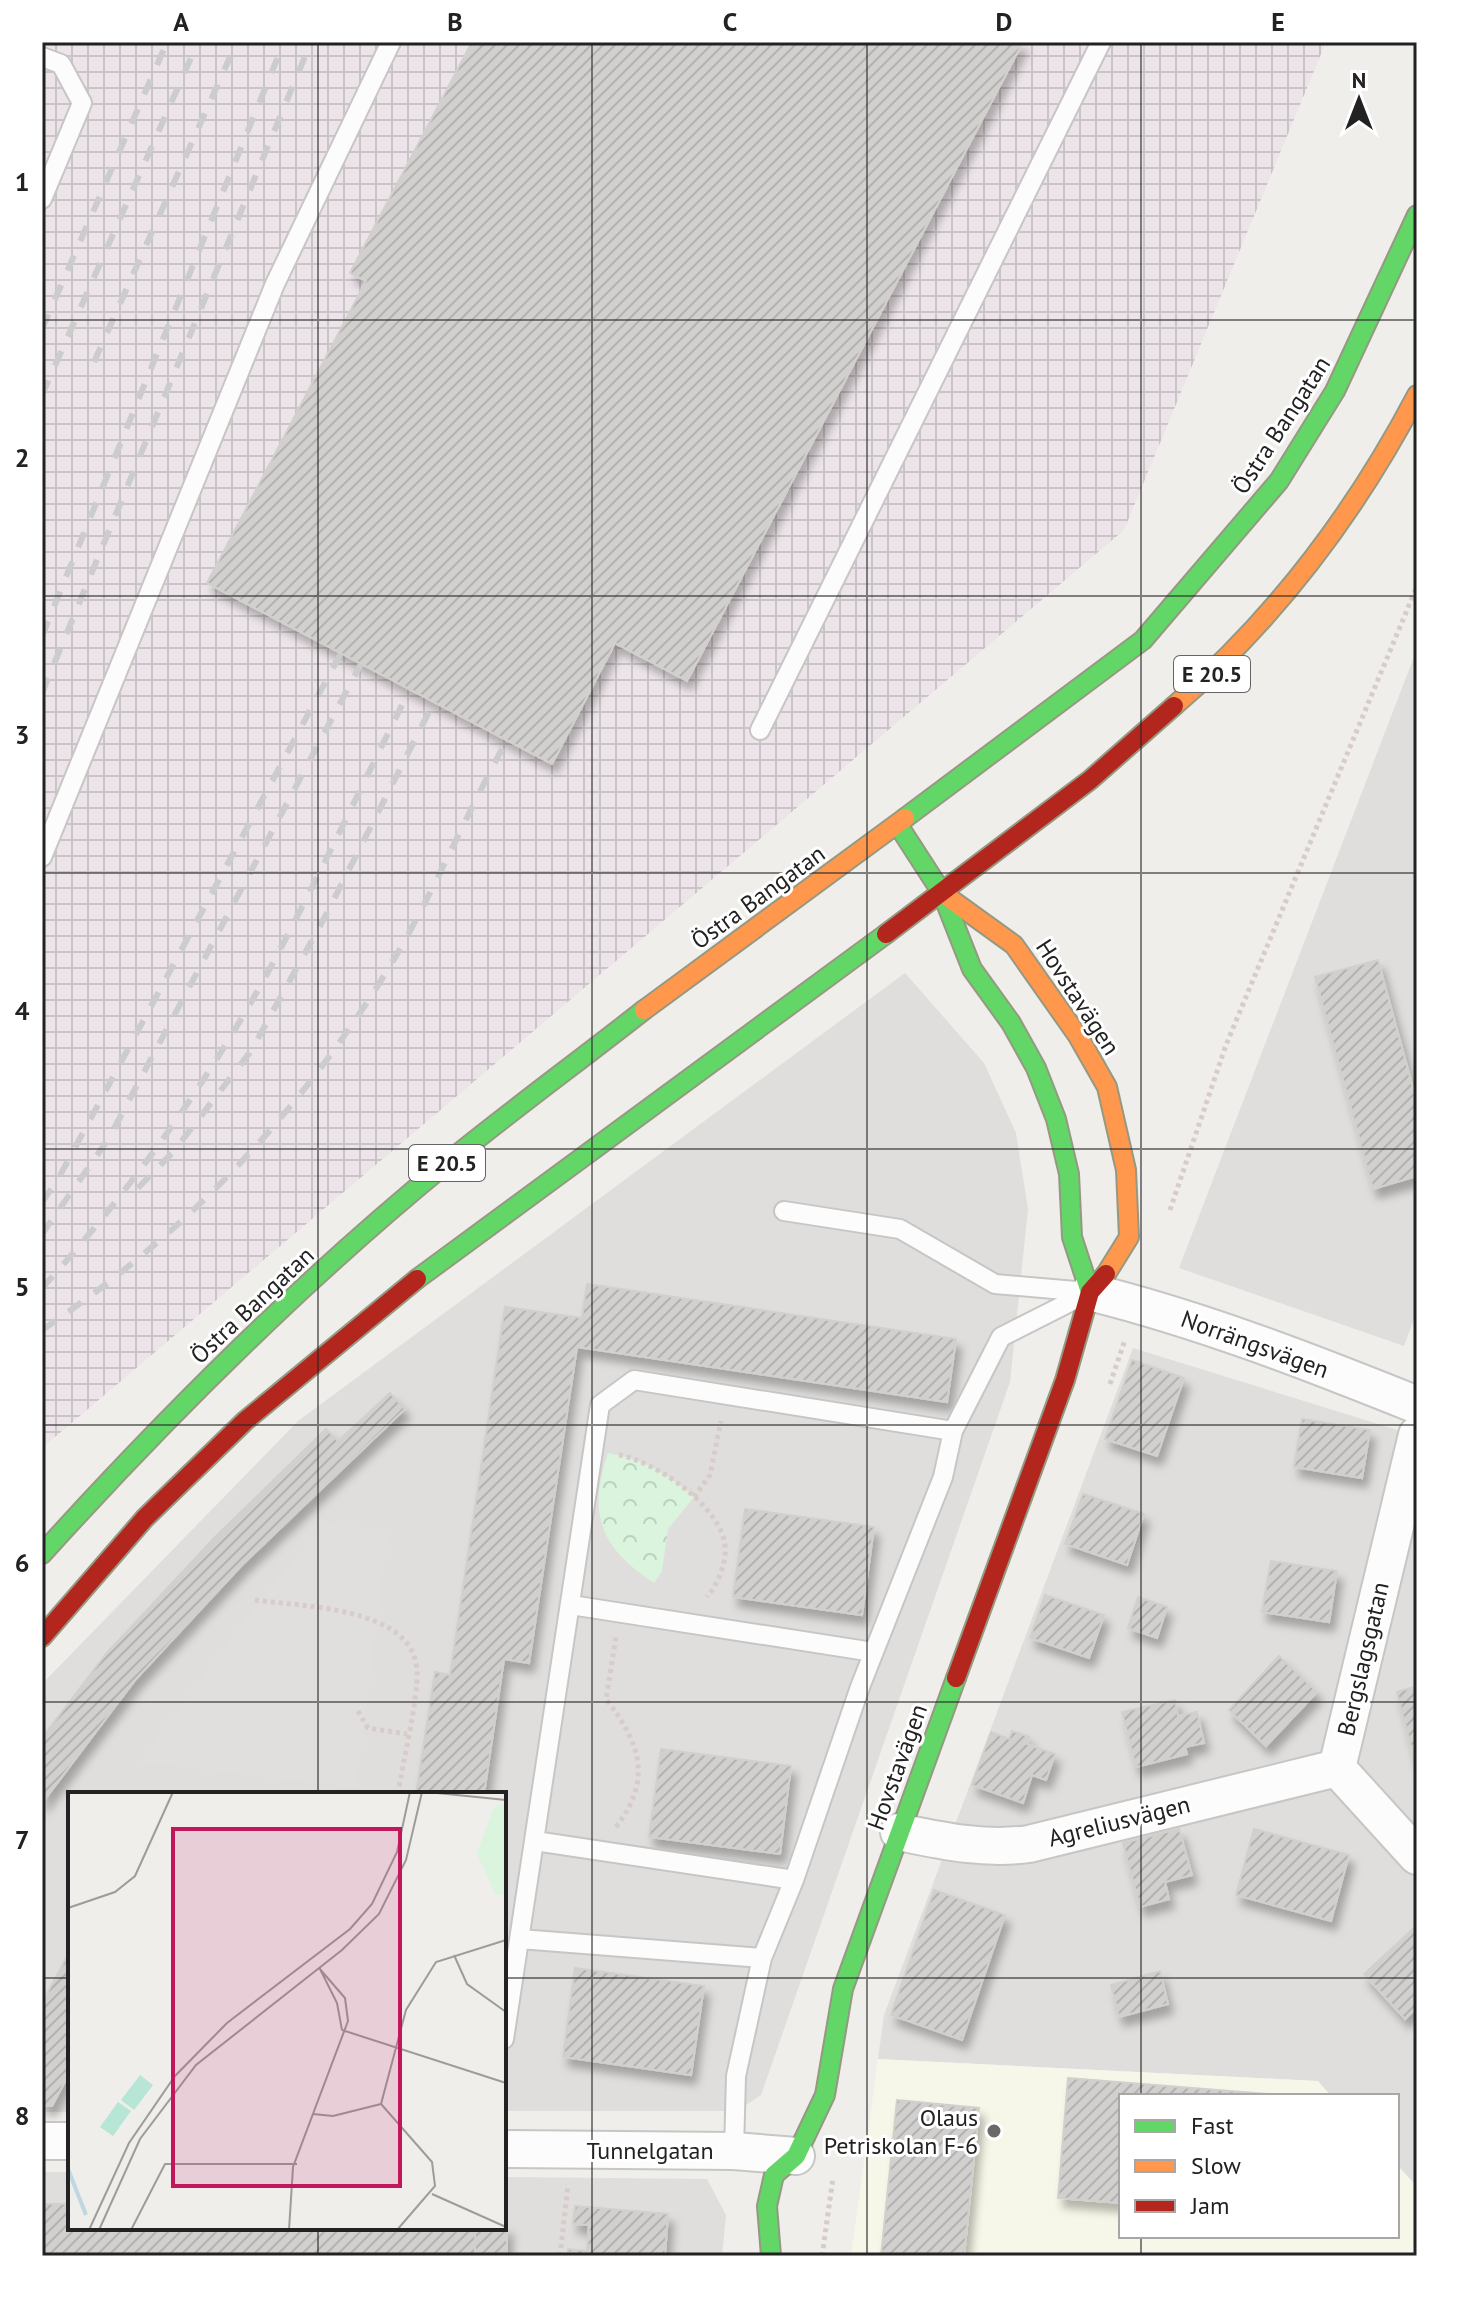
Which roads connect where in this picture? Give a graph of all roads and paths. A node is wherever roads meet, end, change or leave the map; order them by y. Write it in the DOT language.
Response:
graph roads {
  1 [pos="391,42"];
  2 [pos="1101,42"];
  3 [pos="42,57"];
  4 [pos="42,199"];
  5 [pos="1417,215"];
  6 [pos="1417,395"];
  7 [pos="1417,586"];
  8 [pos="760,730"];
  9 [pos="898,825"];
  10 [pos="42,857"];
  11 [pos="942,893"];
  12 [pos="784,1211"];
  13 [pos="1168,1215"];
  14 [pos="1090,1292"];
  15 [pos="724,1395"];
  16 [pos="1417,1405"];
  17 [pos="953,1431"];
  18 [pos="1417,1435"];
  19 [pos="594,1451"];
  20 [pos="694,1497"];
  21 [pos="42,1554"];
  22 [pos="255,1600"];
  23 [pos="571,1605"];
  24 [pos="620,1612"];
  25 [pos="669,1620"];
  26 [pos="42,1637"];
  27 [pos="873,1652"];
  28 [pos="358,1711"];
  29 [pos="407,1734"];
  30 [pos="1337,1768"];
  31 [pos="398,1792"];
  32 [pos="899,1832"];
  33 [pos="535,1841"];
  34 [pos="598,1850"];
  35 [pos="1417,1856"];
  36 [pos="794,1880"];
  37 [pos="520,1939"];
  38 [pos="762,1958"];
  39 [pos="506,2026"];
  40 [pos="42,2141"];
  41 [pos="68,2141"];
  42 [pos="506,2149"];
  43 [pos="572,2149"];
  44 [pos="734,2151"];
  45 [pos="796,2156"];
  46 [pos="560,2256"];
  47 [pos="771,2256"];
  1 -- 10 [label="lane"];
  2 -- 8 [label="lane"];
  3 -- 4 [label="lane"];
  5 -- 9 [label="main road, Östra Bangatan / E 20.5"];
  6 -- 11 [label="main road, E 20.5"];
  7 -- 13 [label="path"];
  9 -- 11 [label="main road"];
  9 -- 21 [label="main road, Östra Bangatan / E 20.5"];
  11 -- 14 [label="main road"];
  11 -- 14 [label="main road, Hovstavägen"];
  11 -- 26 [label="main road, E 20.5"];
  12 -- 14 [label="lane"];
  14 -- 16 [label="street, Norrängsvägen"];
  14 -- 17 [label="lane"];
  14 -- 32 [label="main road, Hovstavägen"];
  15 -- 17 [label="lane"];
  15 -- 19 [label="lane"];
  15 -- 20 [label="path"];
  17 -- 27 [label="lane"];
  18 -- 30 [label="street, Bergslagsgatan"];
  19 -- 20 [label="path"];
  19 -- 23 [label="lane"];
  20 -- 25 [label="path"];
  22 -- 29 [label="path"];
  23 -- 24 [label="lane"];
  23 -- 33 [label="lane"];
  24 -- 25 [label="lane"];
  24 -- 34 [label="path"];
  25 -- 27 [label="lane"];
  27 -- 36 [label="lane"];
  28 -- 29 [label="path"];
  29 -- 31 [label="path"];
  30 -- 32 [label="street, Agreliusvägen"];
  30 -- 35 [label="street, Bergslagsgatan"];
  32 -- 45 [label="main road, Hovstavägen"];
  33 -- 34 [label="lane"];
  33 -- 37 [label="lane"];
  34 -- 36 [label="lane"];
  36 -- 38 [label="lane"];
  37 -- 38 [label="lane"];
  37 -- 39 [label="lane"];
  38 -- 44 [label="lane"];
  40 -- 41 [label="street"];
  42 -- 43 [label="street, Tunnelgatan"];
  43 -- 44 [label="street, Tunnelgatan"];
  43 -- 46 [label="path"];
  44 -- 45 [label="street, Tunnelgatan"];
  45 -- 47 [label="main road, Hovstavägen"];
}
